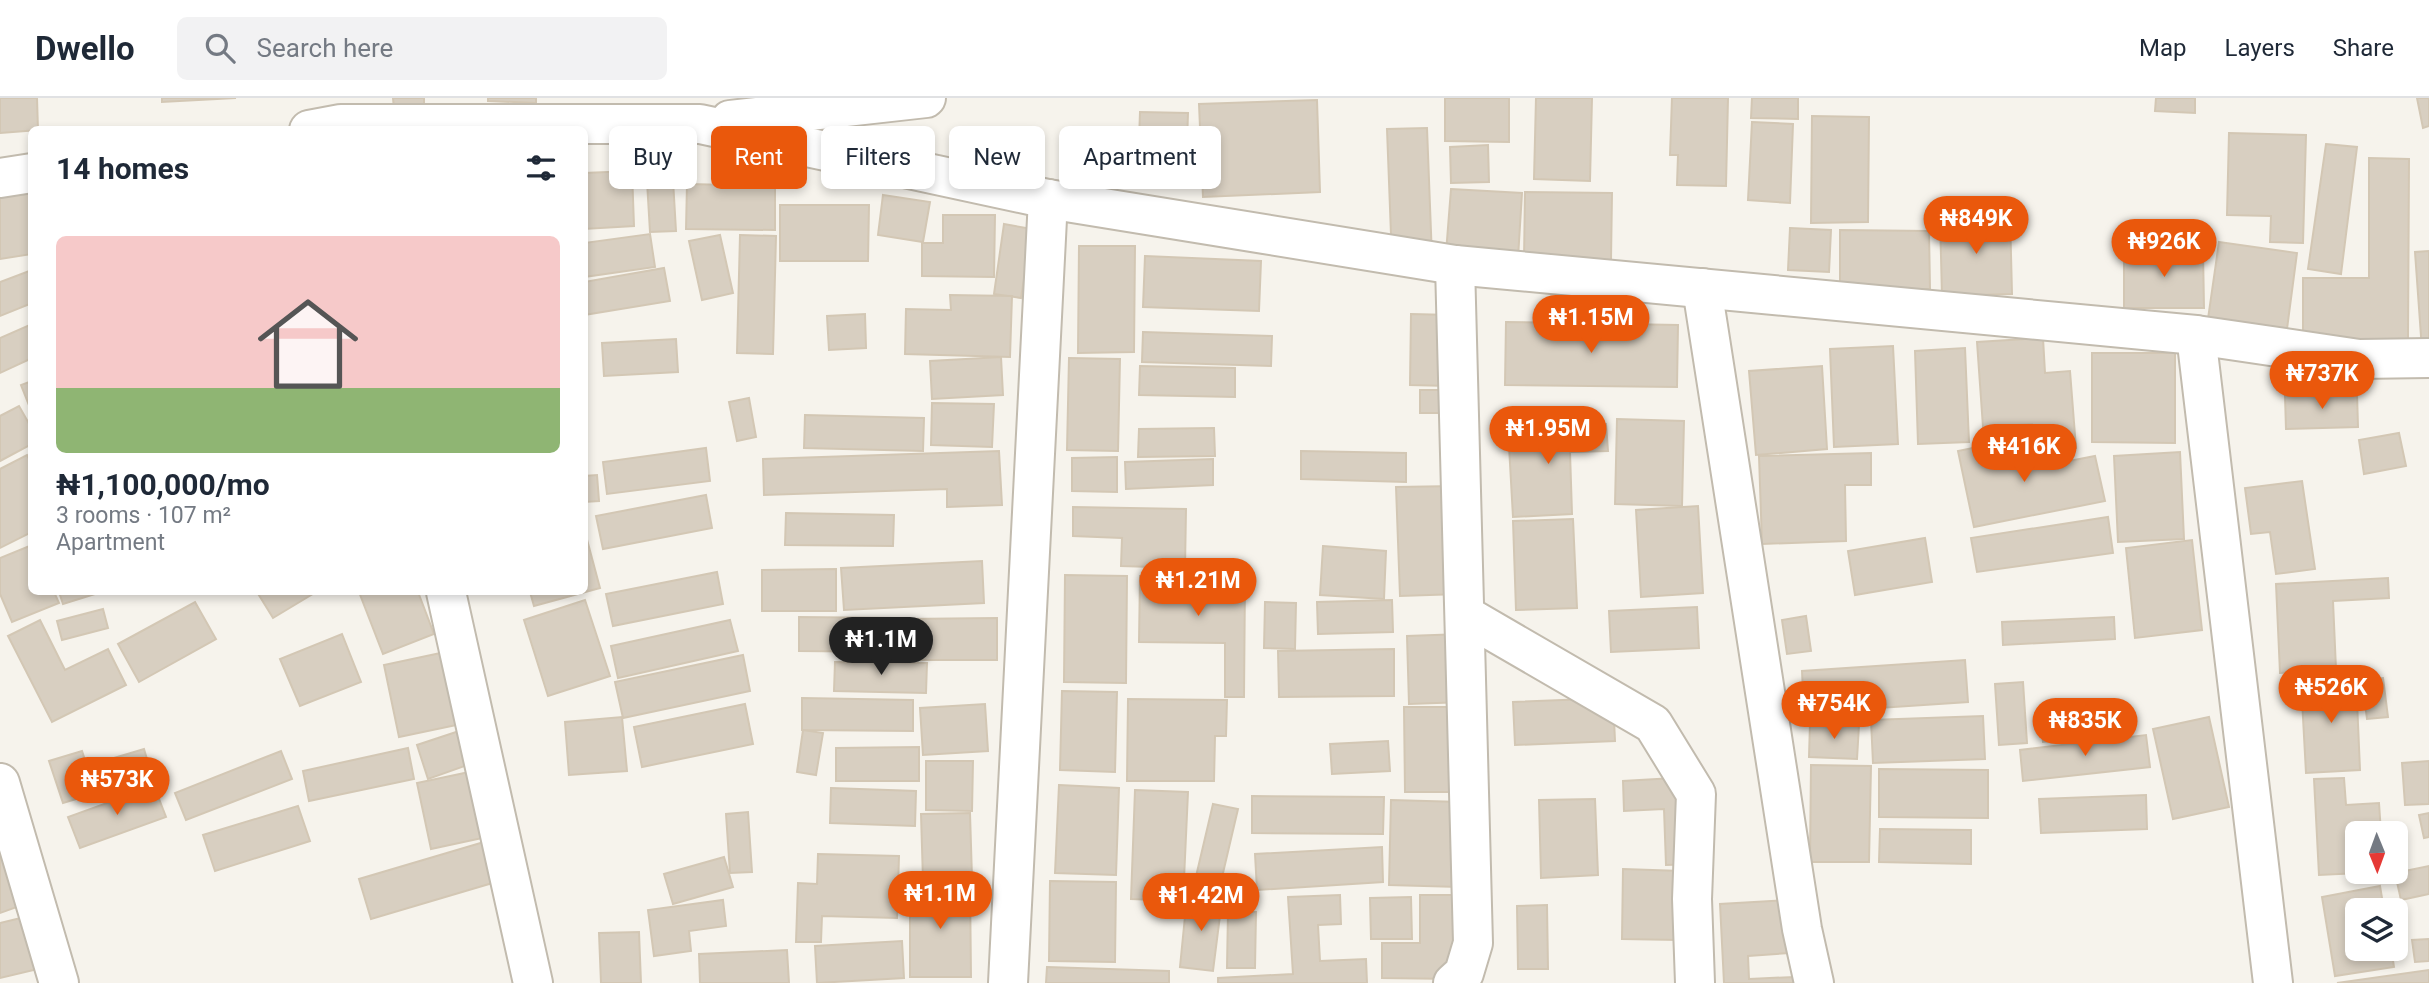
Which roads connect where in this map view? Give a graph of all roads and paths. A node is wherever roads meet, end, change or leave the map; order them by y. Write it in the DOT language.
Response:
graph roads {
  1 [pos="926,98"];
  2 [pos="332,120"];
  3 [pos="700,124"];
  4 [pos="28,174"];
  5 [pos="0,178"];
  6 [pos="1048,199"];
  7 [pos="1455,265"];
  8 [pos="1702,288"];
  9 [pos="2196,335"];
  10 [pos="2429,358"];
  11 [pos="447,595"];
  12 [pos="1465,615"];
  13 [pos="0,783"];
  14 [pos="59,983"];
  15 [pos="533,983"];
  16 [pos="1008,983"];
  17 [pos="1453,983"];
  18 [pos="1695,983"];
  19 [pos="1814,983"];
  20 [pos="2273,983"];
  1 -- 3 [label="street"];
  2 -- 3 [label="street"];
  3 -- 6 [label="street"];
  4 -- 5 [label="street"];
  6 -- 7 [label="street"];
  6 -- 16 [label="street"];
  7 -- 8 [label="street"];
  7 -- 12 [label="street"];
  8 -- 9 [label="street"];
  8 -- 19 [label="street"];
  9 -- 10 [label="street"];
  9 -- 20 [label="street"];
  11 -- 15 [label="street"];
  12 -- 17 [label="street"];
  12 -- 18 [label="street"];
  13 -- 14 [label="street"];
}
